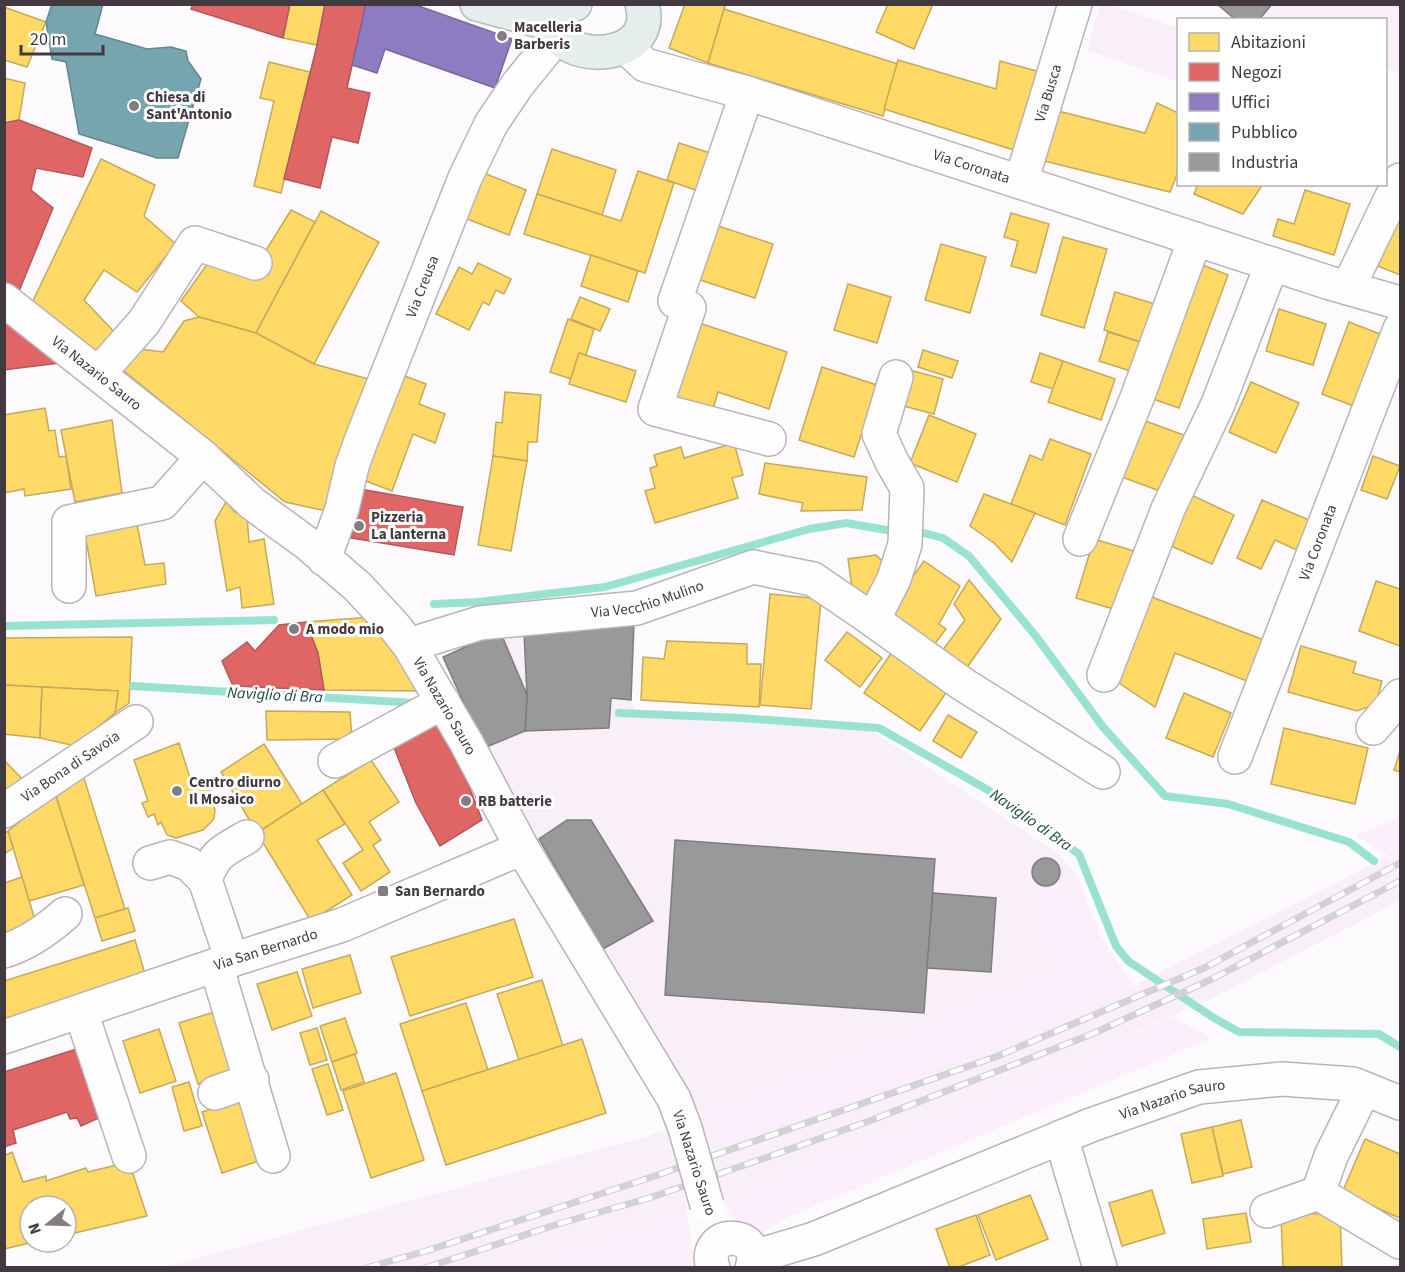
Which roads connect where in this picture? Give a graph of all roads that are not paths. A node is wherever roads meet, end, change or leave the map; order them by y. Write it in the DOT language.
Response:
graph roads {
  1 [pos="477,4"];
  2 [pos="642,4"];
  3 [pos="1075,4"];
  4 [pos="562,22"];
  5 [pos="626,47"];
  6 [pos="747,93"];
  7 [pos="1401,180"];
  8 [pos="1021,182"];
  9 [pos="1195,239"];
  10 [pos="255,263"];
  11 [pos="1272,264"];
  12 [pos="1348,288"];
  13 [pos="4,300"];
  14 [pos="1401,303"];
  15 [pos="1401,329"];
  16 [pos="99,373"];
  17 [pos="896,377"];
  18 [pos="769,439"];
  19 [pos="202,456"];
  20 [pos="1080,539"];
  21 [pos="324,559"];
  22 [pos="69,586"];
  23 [pos="873,620"];
  24 [pos="410,645"];
  25 [pos="1104,675"];
  26 [pos="1401,696"];
  27 [pos="443,702"];
  28 [pos="136,722"];
  29 [pos="1372,728"];
  30 [pos="1235,758"];
  31 [pos="336,761"];
  32 [pos="1103,772"];
  33 [pos="4,811"];
  34 [pos="248,837"];
  35 [pos="522,848"];
  36 [pos="150,863"];
  37 [pos="205,880"];
  38 [pos="65,914"];
  39 [pos="4,951"];
  40 [pos="224,962"];
  41 [pos="81,1012"];
  42 [pos="4,1037"];
  43 [pos="252,1080"];
  44 [pos="1364,1089"];
  45 [pos="215,1093"];
  46 [pos="1401,1103"];
  47 [pos="1061,1137"];
  48 [pos="129,1156"];
  49 [pos="273,1156"];
  50 [pos="1318,1193"];
  51 [pos="1267,1211"];
  52 [pos="1401,1242"];
  53 [pos="716,1255"];
  54 [pos="753,1262"];
  55 [pos="1100,1268"];
  1 -- 4 [label="main road"];
  2 -- 5 [label="main road"];
  3 -- 8 [label="street, Via Busca"];
  4 -- 5 [label="main road"];
  4 -- 21 [label="street, Via Creusa"];
  5 -- 6 [label="street, Via Coronata"];
  6 -- 8 [label="street, Via Coronata"];
  6 -- 18 [label="street"];
  7 -- 12 [label="street"];
  8 -- 9 [label="street, Via Coronata"];
  9 -- 11 [label="street, Via Coronata"];
  9 -- 20 [label="street"];
  10 -- 16 [label="street"];
  11 -- 12 [label="street, Via Coronata"];
  11 -- 25 [label="street"];
  12 -- 14 [label="street, Via Coronata"];
  13 -- 16 [label="street, Via Nazario Sauro"];
  15 -- 30 [label="street, Via Coronata"];
  16 -- 19 [label="street, Via Nazario Sauro"];
  17 -- 23 [label="street"];
  19 -- 21 [label="street, Via Nazario Sauro"];
  19 -- 22 [label="street"];
  21 -- 24 [label="street, Via Nazario Sauro"];
  23 -- 24 [label="street, Via Vecchio Mulino"];
  23 -- 32 [label="street, Via Vecchio Mulino"];
  24 -- 27 [label="street, Via Nazario Sauro"];
  26 -- 29 [label="street"];
  27 -- 31 [label="street"];
  27 -- 35 [label="street, Via Nazario Sauro"];
  28 -- 33 [label="street, Via Bona di Savoia"];
  34 -- 37 [label="street"];
  35 -- 40 [label="street, Via San Bernardo"];
  35 -- 53 [label="street, Via Nazario Sauro, bridge"];
  36 -- 37 [label="street"];
  37 -- 40 [label="street"];
  38 -- 39 [label="street"];
  40 -- 41 [label="street, Via San Bernardo"];
  40 -- 43 [label="street"];
  41 -- 42 [label="street, Via San Bernardo"];
  41 -- 48 [label="street"];
  43 -- 45 [label="street"];
  43 -- 49 [label="street"];
  44 -- 46 [label="street, Via Nazario Sauro"];
  44 -- 47 [label="street, Via Nazario Sauro"];
  44 -- 50 [label="street"];
  47 -- 54 [label="street, Via Nazario Sauro"];
  47 -- 55 [label="street"];
  50 -- 51 [label="street"];
  50 -- 52 [label="street"];
  53 -- 54 [label="street"];
}
